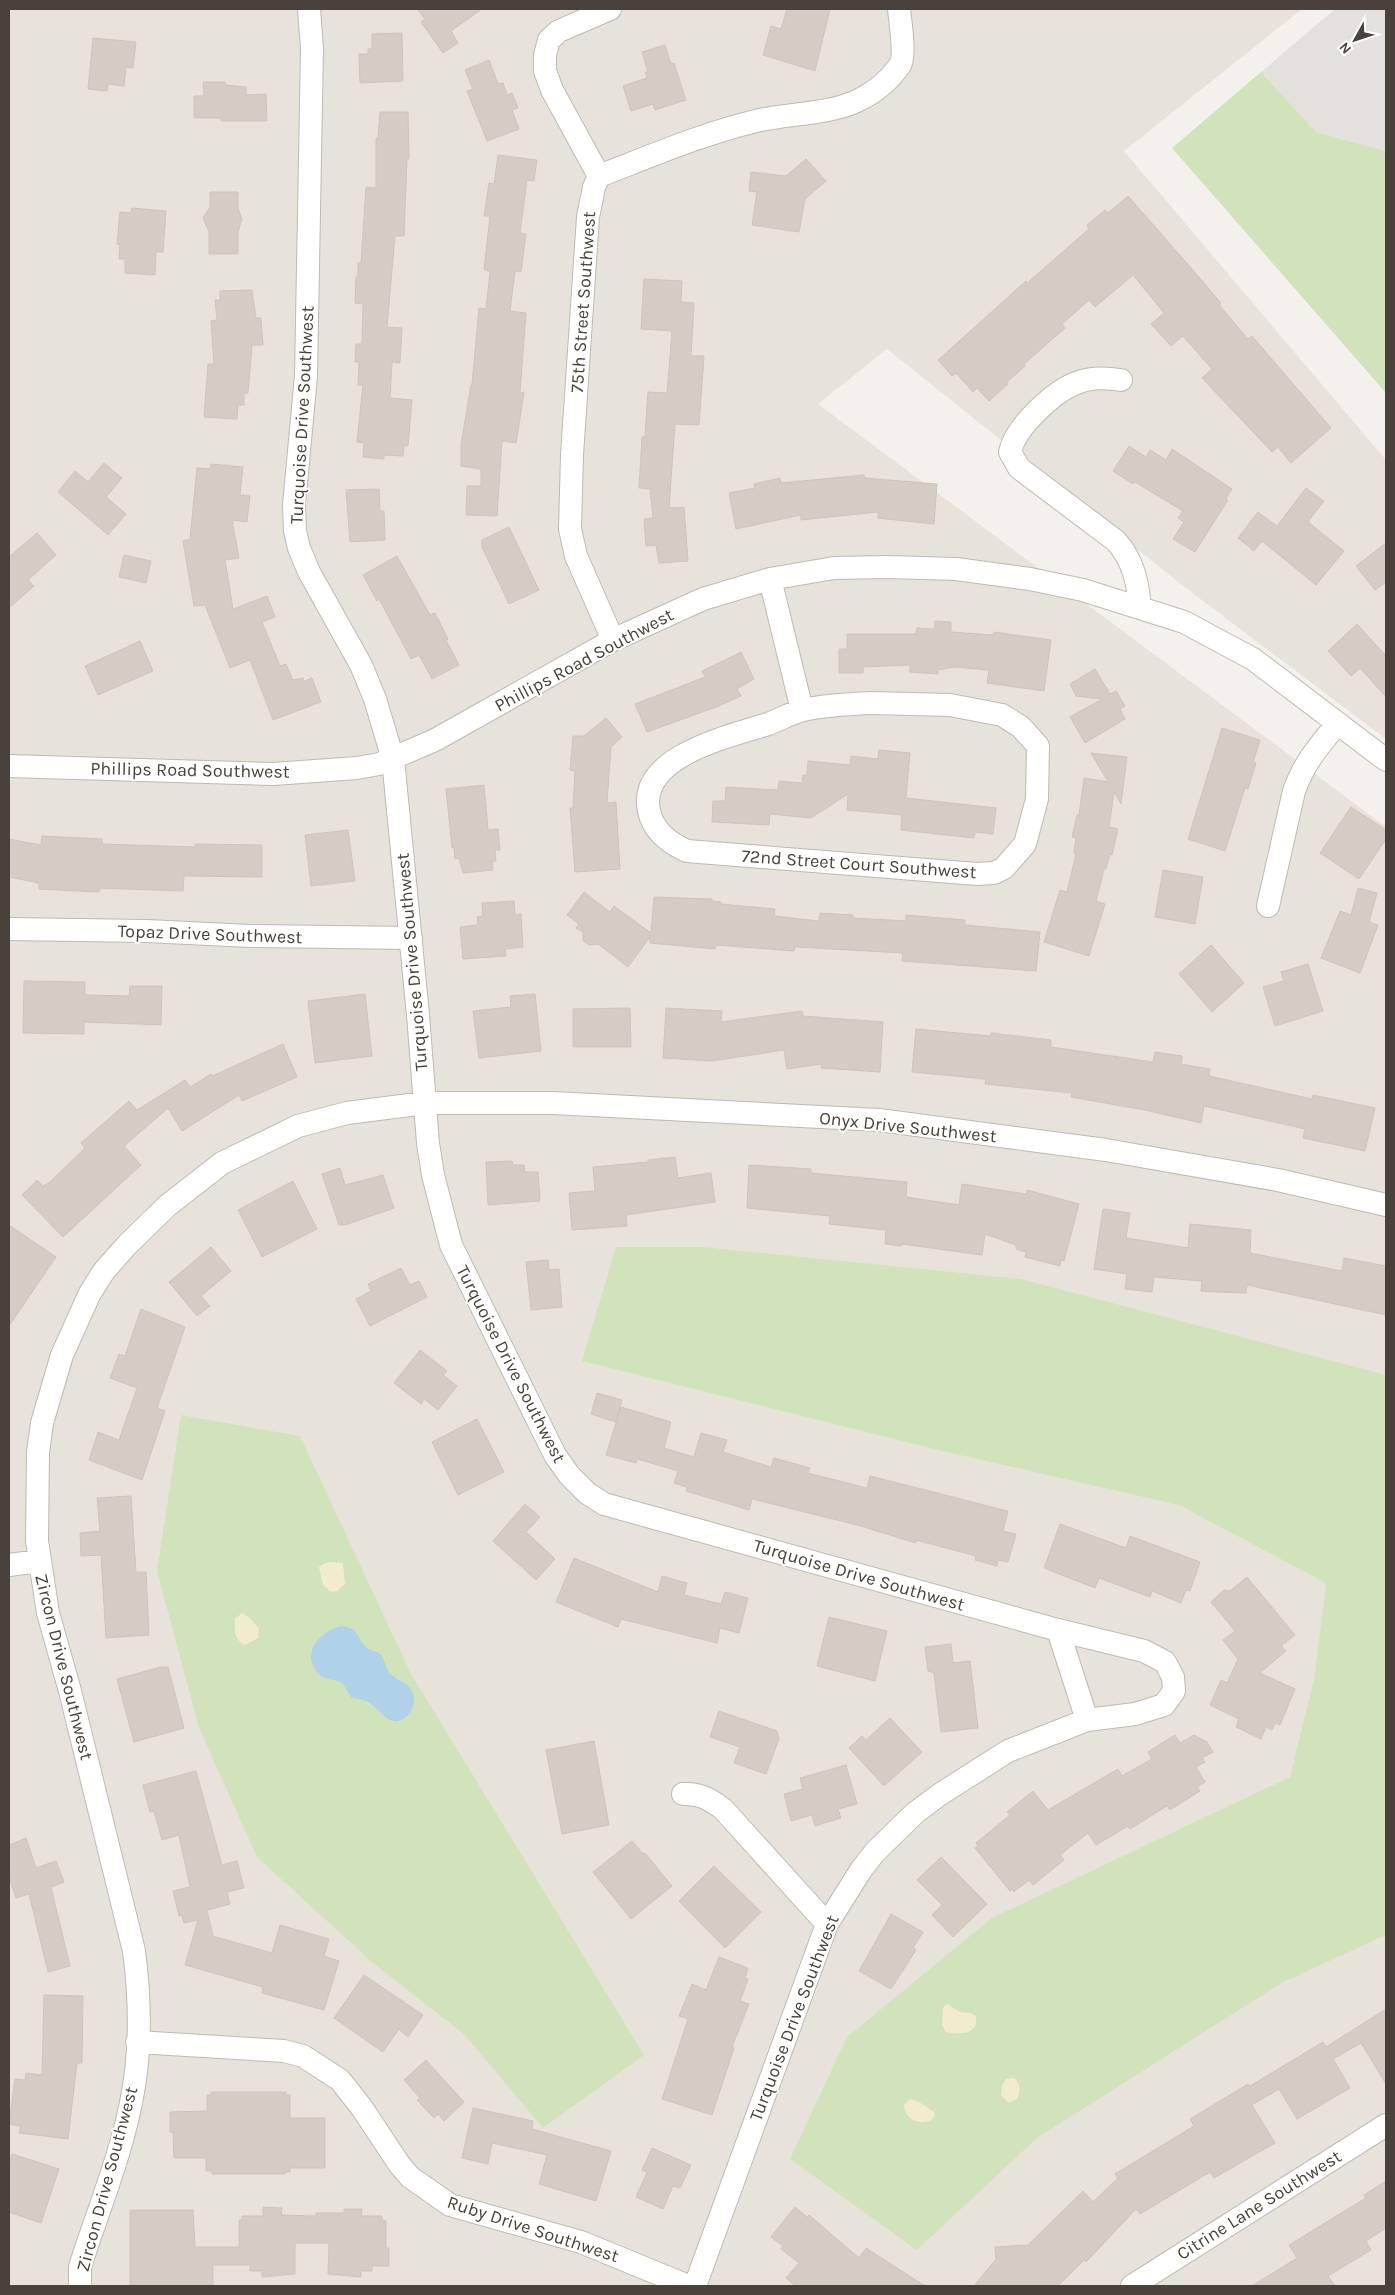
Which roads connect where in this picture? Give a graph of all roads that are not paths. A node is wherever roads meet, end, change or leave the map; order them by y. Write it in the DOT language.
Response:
graph roads {
  1 [pos="309,9"];
  2 [pos="610,9"];
  3 [pos="899,9"];
  4 [pos="599,176"];
  5 [pos="1122,380"];
  6 [pos="770,579"];
  7 [pos="1140,608"];
  8 [pos="614,640"];
  9 [pos="802,710"];
  10 [pos="1337,724"];
  11 [pos="393,759"];
  12 [pos="1386,760"];
  13 [pos="9,766"];
  14 [pos="1268,906"];
  15 [pos="9,929"];
  16 [pos="411,938"];
  17 [pos="425,1103"];
  18 [pos="1386,1205"];
  19 [pos="39,1561"];
  20 [pos="9,1565"];
  21 [pos="1058,1630"];
  22 [pos="1087,1720"];
  23 [pos="683,1794"];
  24 [pos="827,1924"];
  25 [pos="137,2042"];
  26 [pos="1386,2125"];
  27 [pos="80,2286"];
  28 [pos="688,2286"];
  29 [pos="695,2286"];
  30 [pos="1132,2286"];
  1 -- 11 [label="street, Turquoise Drive Southwest"];
  2 -- 4 [label="street"];
  3 -- 4 [label="street"];
  4 -- 8 [label="street, 75th Street Southwest"];
  5 -- 7 [label="street"];
  6 -- 7 [label="street, Phillips Road Southwest"];
  6 -- 8 [label="street, Phillips Road Southwest"];
  6 -- 9 [label="street"];
  7 -- 10 [label="street, Phillips Road Southwest"];
  8 -- 11 [label="street, Phillips Road Southwest"];
  9 -- 9 [label="street, 72nd Street Court Southwest"];
  10 -- 12 [label="street, Phillips Road Southwest"];
  10 -- 14 [label="street"];
  11 -- 13 [label="street, Phillips Road Southwest"];
  11 -- 16 [label="street, Turquoise Drive Southwest"];
  15 -- 16 [label="street, Topaz Drive Southwest"];
  16 -- 17 [label="street, Turquoise Drive Southwest"];
  17 -- 18 [label="street, Onyx Drive Southwest"];
  17 -- 19 [label="street, Zircon Drive Southwest"];
  17 -- 21 [label="street, Turquoise Drive Southwest"];
  19 -- 20 [label="street"];
  19 -- 25 [label="street, Zircon Drive Southwest"];
  21 -- 22 [label="street"];
  21 -- 22 [label="street, Turquoise Drive Southwest"];
  22 -- 24 [label="street, Turquoise Drive Southwest"];
  23 -- 24 [label="street"];
  24 -- 29 [label="street, Turquoise Drive Southwest"];
  25 -- 27 [label="street, Zircon Drive Southwest"];
  25 -- 28 [label="street, Ruby Drive Southwest"];
  26 -- 30 [label="street, Citrine Lane Southwest"];
}
